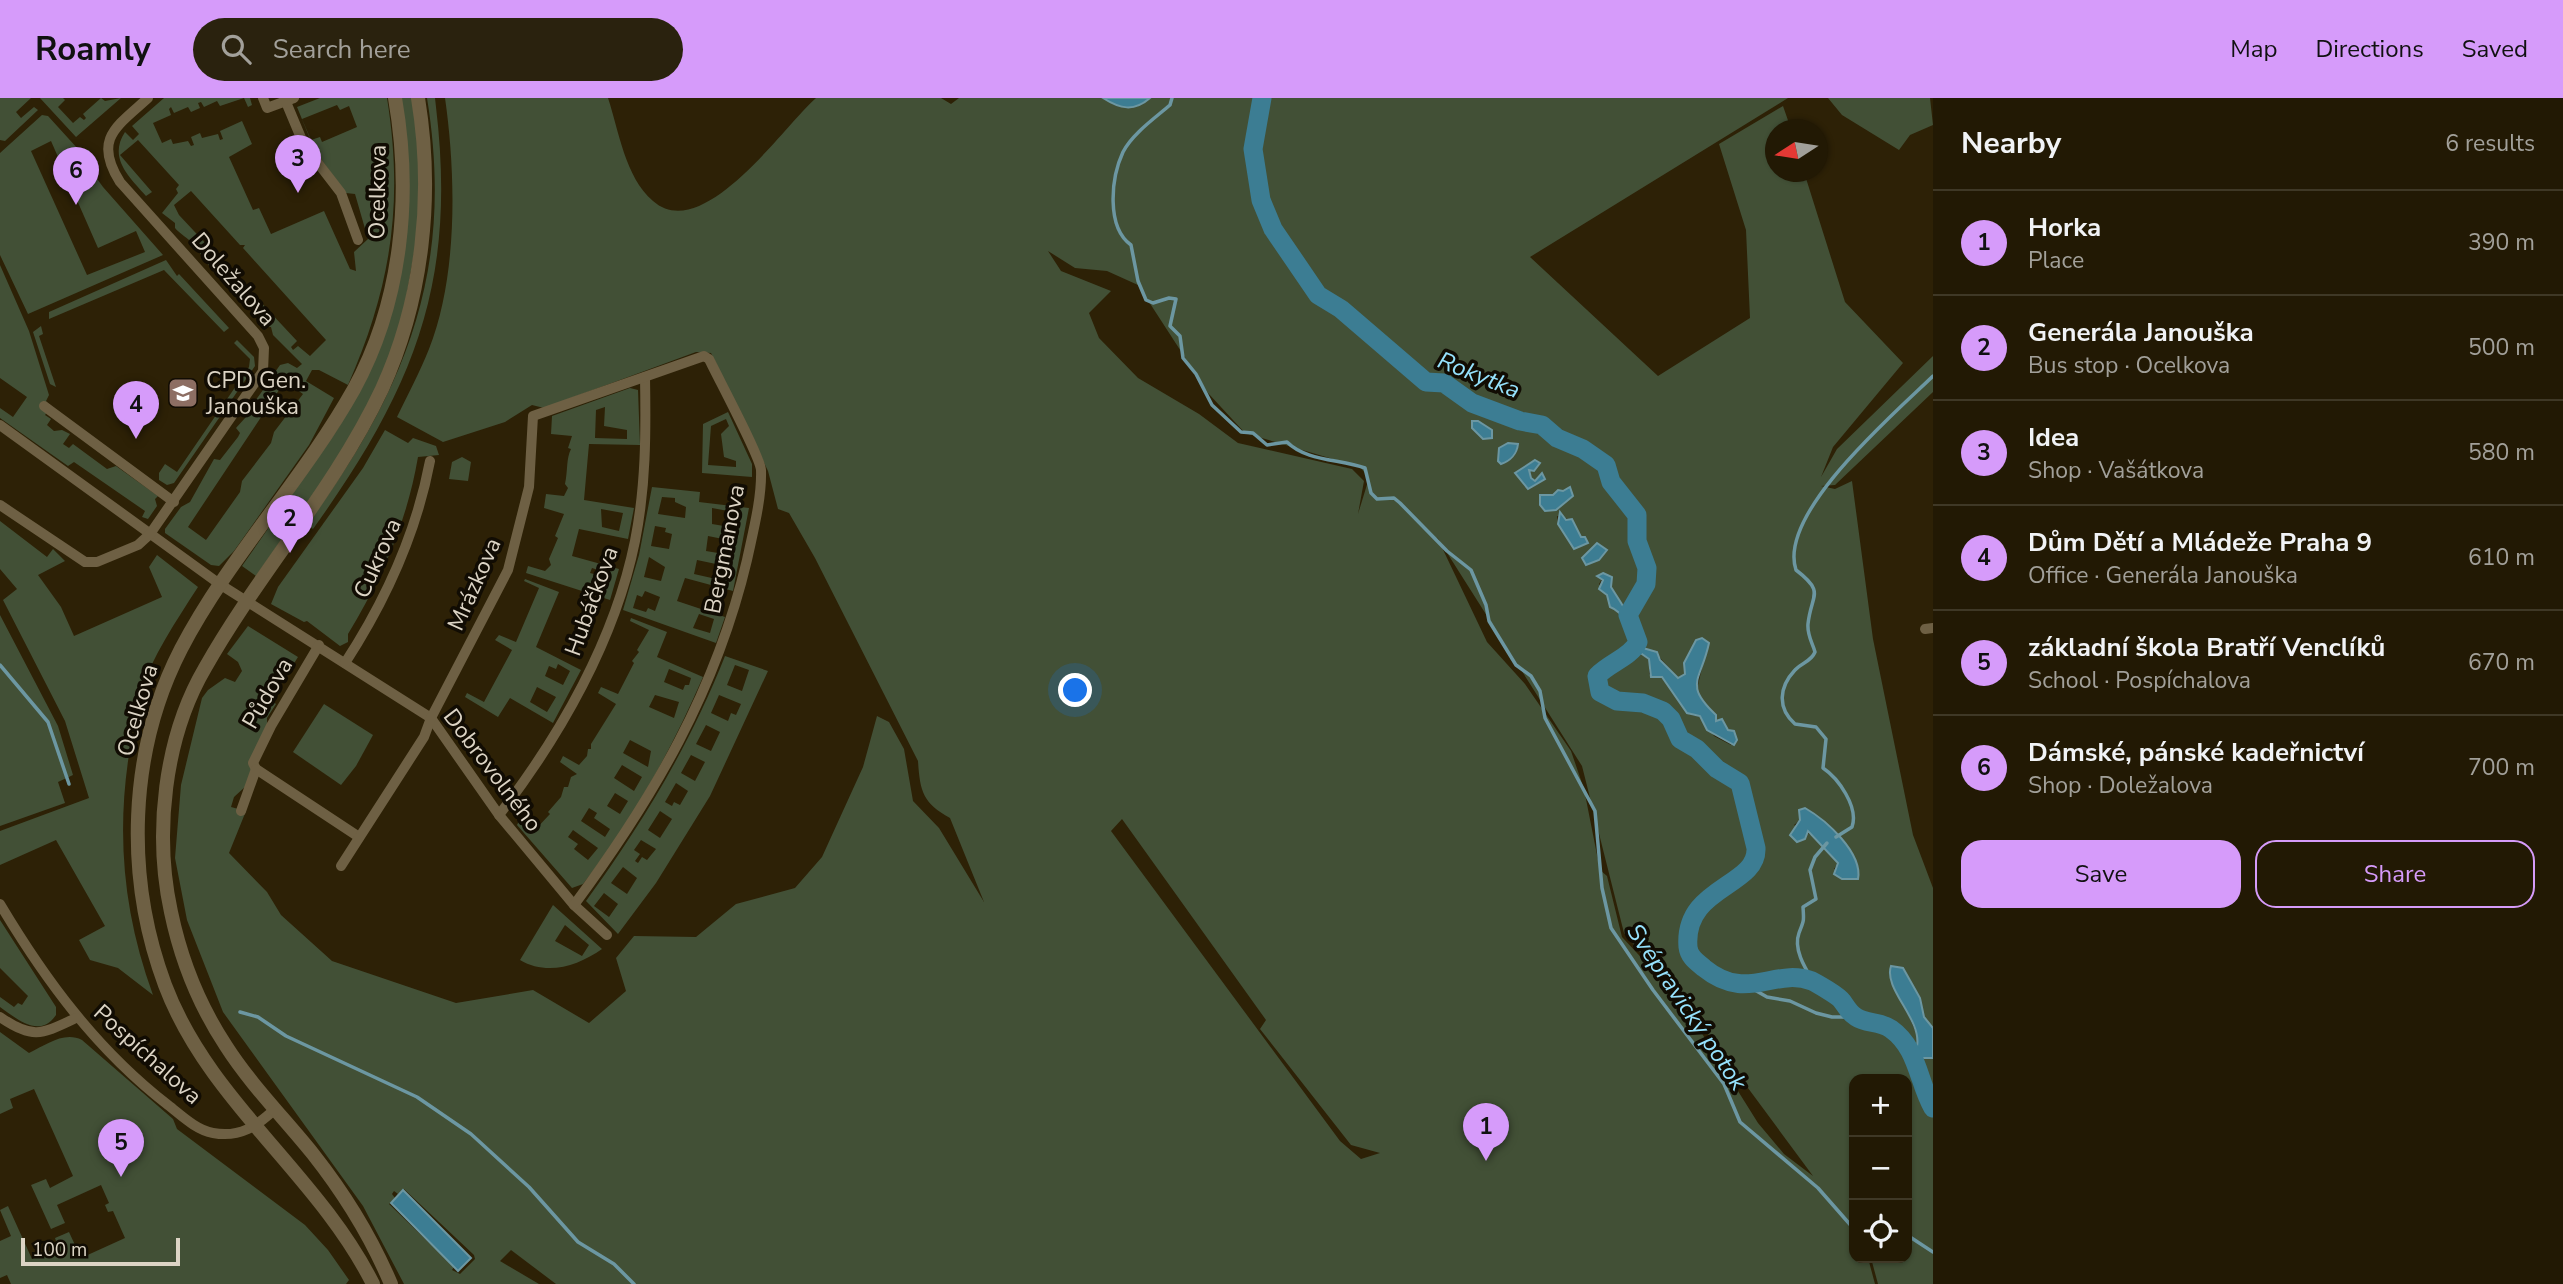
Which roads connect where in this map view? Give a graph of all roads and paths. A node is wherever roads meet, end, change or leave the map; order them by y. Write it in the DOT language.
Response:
graph roads {
  1 [pos="148,98"];
  2 [pos="263,98"];
  3 [pos="395,98"];
  4 [pos="418,98"];
  5 [pos="290,100"];
  6 [pos="358,240"];
  7 [pos="645,377"];
  8 [pos="44,406"];
  9 [pos="533,416"];
  10 [pos="0,425"];
  11 [pos="430,461"];
  12 [pos="173,502"];
  13 [pos="0,505"];
  14 [pos="150,534"];
  15 [pos="222,585"];
  16 [pos="252,604"];
  17 [pos="319,645"];
  18 [pos="345,663"];
  19 [pos="431,718"];
  20 [pos="255,766"];
  21 [pos="242,811"];
  22 [pos="499,815"];
  23 [pos="359,837"];
  24 [pos="341,866"];
  25 [pos="0,904"];
  26 [pos="574,905"];
  27 [pos="607,935"];
  28 [pos="0,1017"];
  29 [pos="76,1018"];
  30 [pos="275,1109"];
  31 [pos="255,1128"];
  32 [pos="373,1284"];
  33 [pos="391,1284"];
  1 -- 12 [label="street, Doležalova"];
  2 -- 5 [label="street"];
  3 -- 15 [label="street, Ocelkova"];
  4 -- 16 [label="street, Ocelkova"];
  5 -- 6 [label="street"];
  7 -- 9 [label="street, Bergmanova"];
  7 -- 22 [label="street, Hubáčkova"];
  7 -- 26 [label="street, Bergmanova"];
  8 -- 12 [label="street"];
  9 -- 19 [label="street, Mrázkova"];
  10 -- 14 [label="street, Dobrovolného"];
  11 -- 18 [label="street, Cukrova"];
  12 -- 14 [label="street, Doležalova"];
  13 -- 14 [label="street"];
  14 -- 15 [label="street, Dobrovolného"];
  15 -- 16 [label="street, Dobrovolného"];
  15 -- 31 [label="street, Ocelkova"];
  16 -- 17 [label="street, Dobrovolného"];
  16 -- 30 [label="street, Ocelkova"];
  17 -- 18 [label="street, Dobrovolného"];
  17 -- 20 [label="street, Půdova"];
  18 -- 19 [label="street, Dobrovolného"];
  19 -- 22 [label="street, Dobrovolného"];
  19 -- 23 [label="street, Mrázkova"];
  20 -- 21 [label="street, Půdova"];
  20 -- 23 [label="street"];
  22 -- 26 [label="street, Dobrovolného"];
  23 -- 24 [label="street, Mrázkova"];
  25 -- 29 [label="street, Pospíchalova"];
  26 -- 27 [label="street, Dobrovolného"];
  28 -- 29 [label="street"];
  29 -- 31 [label="street, Pospíchalova"];
  30 -- 31 [label="street"];
  30 -- 33 [label="street, Ocelkova"];
  31 -- 32 [label="street, Ocelkova"];
}
